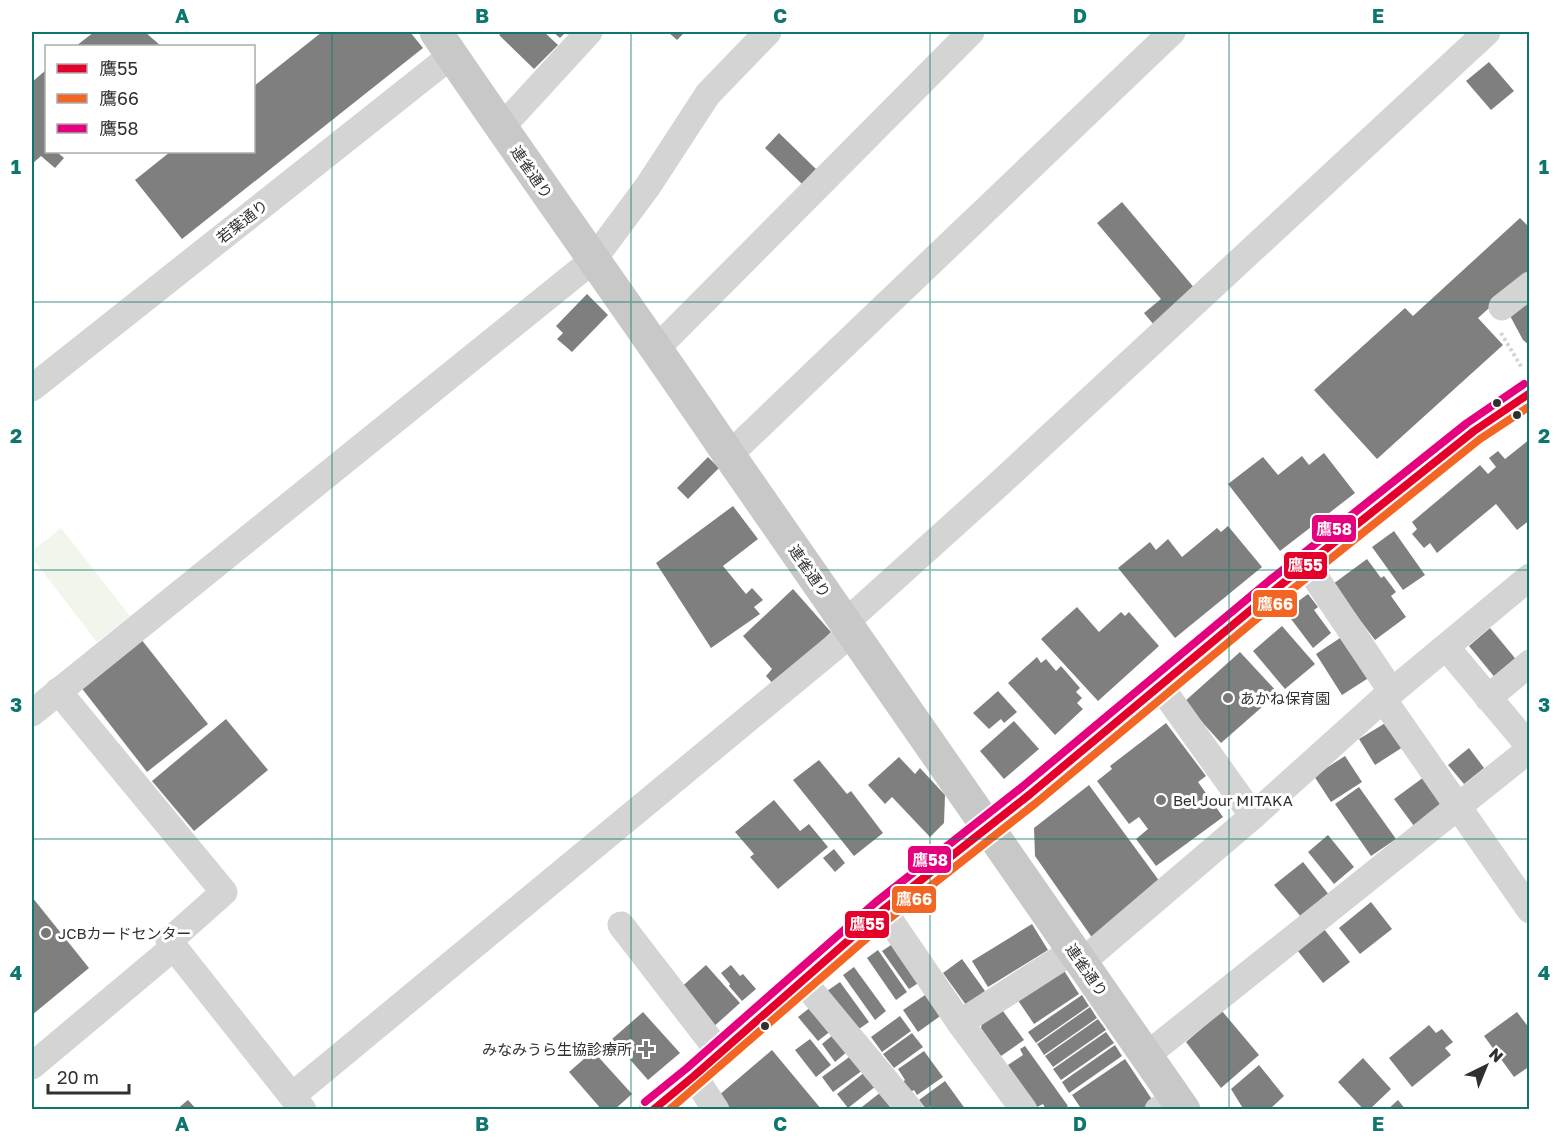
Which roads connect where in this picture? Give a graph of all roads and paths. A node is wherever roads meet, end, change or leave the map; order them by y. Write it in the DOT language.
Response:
graph roads {
  1 [pos="589,32"];
  2 [pos="768,32"];
  3 [pos="971,32"];
  4 [pos="1172,32"];
  5 [pos="1487,32"];
  6 [pos="444,43"];
  7 [pos="501,128"];
  8 [pos="593,260"];
  9 [pos="1530,285"];
  10 [pos="1502,307"];
  11 [pos="657,348"];
  12 [pos="1527,382"];
  13 [pos="32,388"];
  14 [pos="729,455"];
  15 [pos="1530,577"];
  16 [pos="1317,580"];
  17 [pos="849,627"];
  18 [pos="1446,647"];
  19 [pos="1530,663"];
  20 [pos="1160,686"];
  21 [pos="58,691"];
  22 [pos="1387,696"];
  23 [pos="1488,698"];
  24 [pos="32,712"];
  25 [pos="1530,748"];
  26 [pos="1458,808"];
  27 [pos="1253,816"];
  28 [pos="987,827"];
  29 [pos="883,910"];
  30 [pos="1530,910"];
  31 [pos="621,925"];
  32 [pos="174,947"];
  33 [pos="1078,956"];
  34 [pos="802,980"];
  35 [pos="960,1023"];
  36 [pos="720,1053"];
  37 [pos="1147,1055"];
  38 [pos="32,1066"];
  39 [pos="694,1076"];
  40 [pos="298,1102"];
  41 [pos="1173,1106"];
  42 [pos="652,1110"];
  43 [pos="716,1110"];
  44 [pos="910,1110"];
  45 [pos="1024,1110"];
  1 -- 7 [label="street"];
  2 -- 8 [label="street"];
  3 -- 11 [label="street"];
  4 -- 14 [label="street"];
  5 -- 17 [label="street"];
  6 -- 7 [label="main road, 連雀通り"];
  6 -- 13 [label="street, 若葉通り"];
  7 -- 8 [label="main road, 連雀通り"];
  8 -- 11 [label="main road, 連雀通り"];
  8 -- 21 [label="street"];
  9 -- 10 [label="street"];
  10 -- 12 [label="path"];
  11 -- 14 [label="main road, 連雀通り"];
  12 -- 20 [label="street"];
  14 -- 17 [label="main road, 連雀通り"];
  15 -- 18 [label="street"];
  16 -- 22 [label="street"];
  17 -- 28 [label="main road, 連雀通り"];
  17 -- 40 [label="street"];
  18 -- 22 [label="street"];
  18 -- 23 [label="street"];
  19 -- 23 [label="street"];
  20 -- 27 [label="street"];
  20 -- 28 [label="street"];
  21 -- 24 [label="street"];
  21 -- 32 [label="street"];
  22 -- 26 [label="street"];
  22 -- 27 [label="street"];
  23 -- 25 [label="street"];
  25 -- 26 [label="street"];
  26 -- 30 [label="street"];
  26 -- 37 [label="street"];
  27 -- 33 [label="street"];
  28 -- 29 [label="street"];
  28 -- 33 [label="main road, 連雀通り"];
  29 -- 34 [label="street"];
  29 -- 35 [label="street"];
  31 -- 36 [label="street"];
  32 -- 38 [label="street"];
  32 -- 40 [label="street"];
  33 -- 35 [label="street"];
  33 -- 37 [label="main road, 連雀通り"];
  34 -- 36 [label="street"];
  34 -- 44 [label="street"];
  35 -- 45 [label="street"];
  36 -- 39 [label="street"];
  37 -- 41 [label="main road, 連雀通り"];
  39 -- 42 [label="street"];
  39 -- 43 [label="street"];
}
